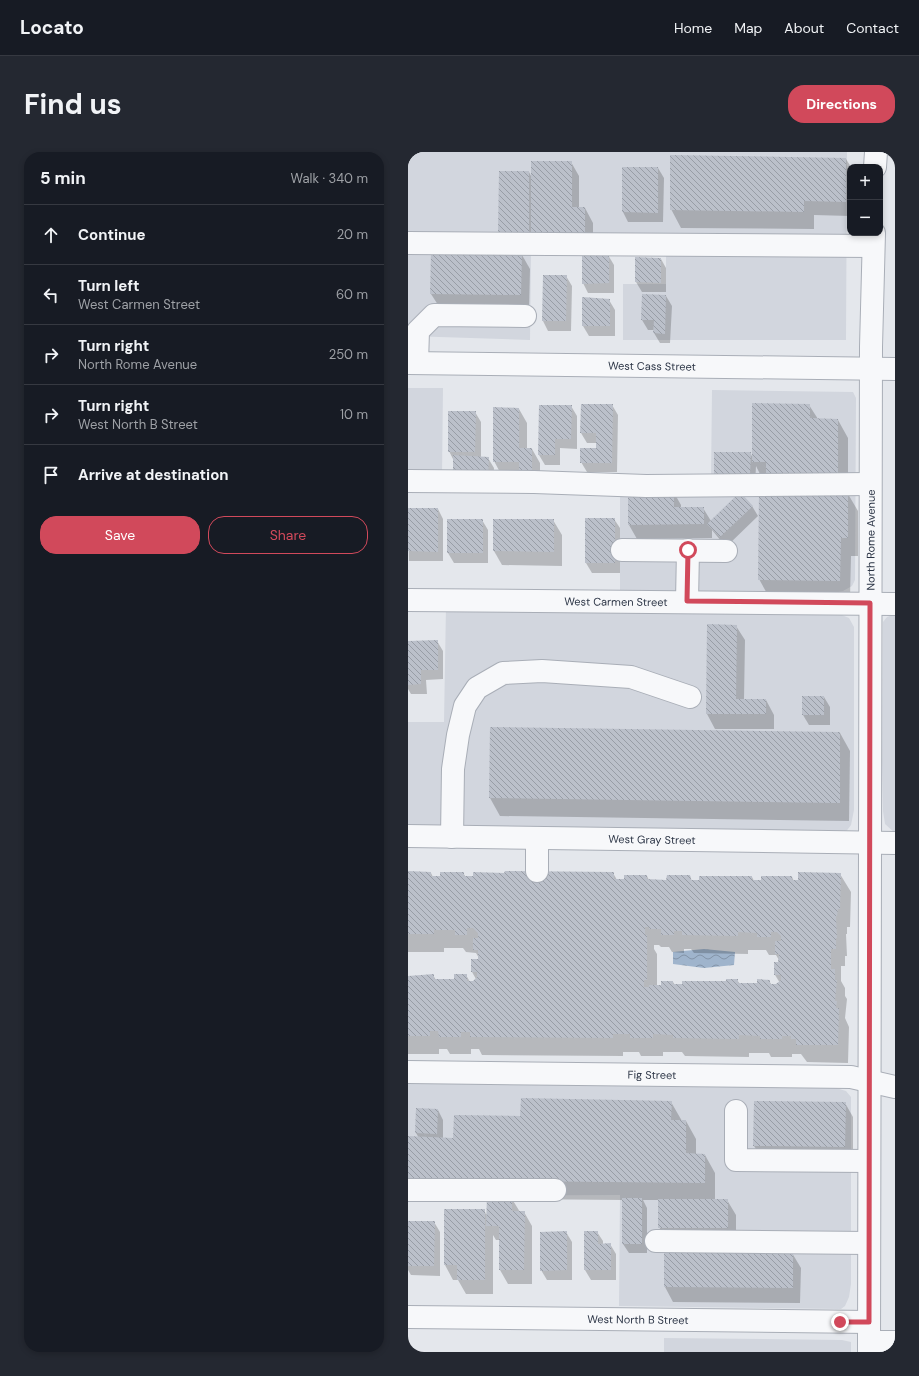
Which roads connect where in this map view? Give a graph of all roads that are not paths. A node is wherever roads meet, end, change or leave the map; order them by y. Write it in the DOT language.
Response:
graph roads {
  1 [pos="876,152"];
  2 [pos="875,164"];
  3 [pos="873,239"];
  4 [pos="408,243"];
  5 [pos="525,316"];
  6 [pos="413,363"];
  7 [pos="871,368"];
  8 [pos="895,369"];
  9 [pos="408,481"];
  10 [pos="870,484"];
  11 [pos="622,550"];
  12 [pos="688,550"];
  13 [pos="726,550"];
  14 [pos="408,600"];
  15 [pos="687,601"];
  16 [pos="870,603"];
  17 [pos="895,604"];
  18 [pos="690,697"];
  19 [pos="408,836"];
  20 [pos="452,837"];
  21 [pos="537,838"];
  22 [pos="869,843"];
  23 [pos="895,843"];
  24 [pos="537,871"];
  25 [pos="408,1072"];
  26 [pos="869,1082"];
  27 [pos="895,1087"];
  28 [pos="736,1111"];
  29 [pos="869,1161"];
  30 [pos="408,1190"];
  31 [pos="555,1190"];
  32 [pos="656,1241"];
  33 [pos="869,1243"];
  34 [pos="408,1316"];
  35 [pos="869,1339"];
  36 [pos="895,1342"];
  1 -- 2 [label="street"];
  3 -- 4 [label="street"];
  3 -- 7 [label="street, North Rome Avenue"];
  5 -- 6 [label="street"];
  6 -- 7 [label="street, West Cass Street"];
  7 -- 8 [label="street, West Cass Street"];
  7 -- 10 [label="street, North Rome Avenue"];
  9 -- 10 [label="street"];
  10 -- 16 [label="street, North Rome Avenue"];
  11 -- 12 [label="street"];
  12 -- 13 [label="street"];
  12 -- 15 [label="street"];
  14 -- 15 [label="street, West Carmen Street"];
  15 -- 16 [label="street, West Carmen Street"];
  16 -- 17 [label="street, West Carmen Street"];
  16 -- 22 [label="street, North Rome Avenue"];
  18 -- 20 [label="street"];
  19 -- 20 [label="street, West Gray Street"];
  20 -- 21 [label="street, West Gray Street"];
  21 -- 22 [label="street, West Gray Street"];
  21 -- 24 [label="street"];
  22 -- 23 [label="street, West Gray Street"];
  22 -- 26 [label="street, North Rome Avenue"];
  25 -- 26 [label="street, Fig Street"];
  26 -- 27 [label="street, Fig Street"];
  26 -- 29 [label="street, North Rome Avenue"];
  28 -- 29 [label="street"];
  29 -- 33 [label="street, North Rome Avenue"];
  30 -- 31 [label="street"];
  32 -- 33 [label="street"];
  33 -- 35 [label="street, North Rome Avenue"];
  34 -- 35 [label="street, West North B Street"];
  35 -- 36 [label="street, West North B Street"];
}
